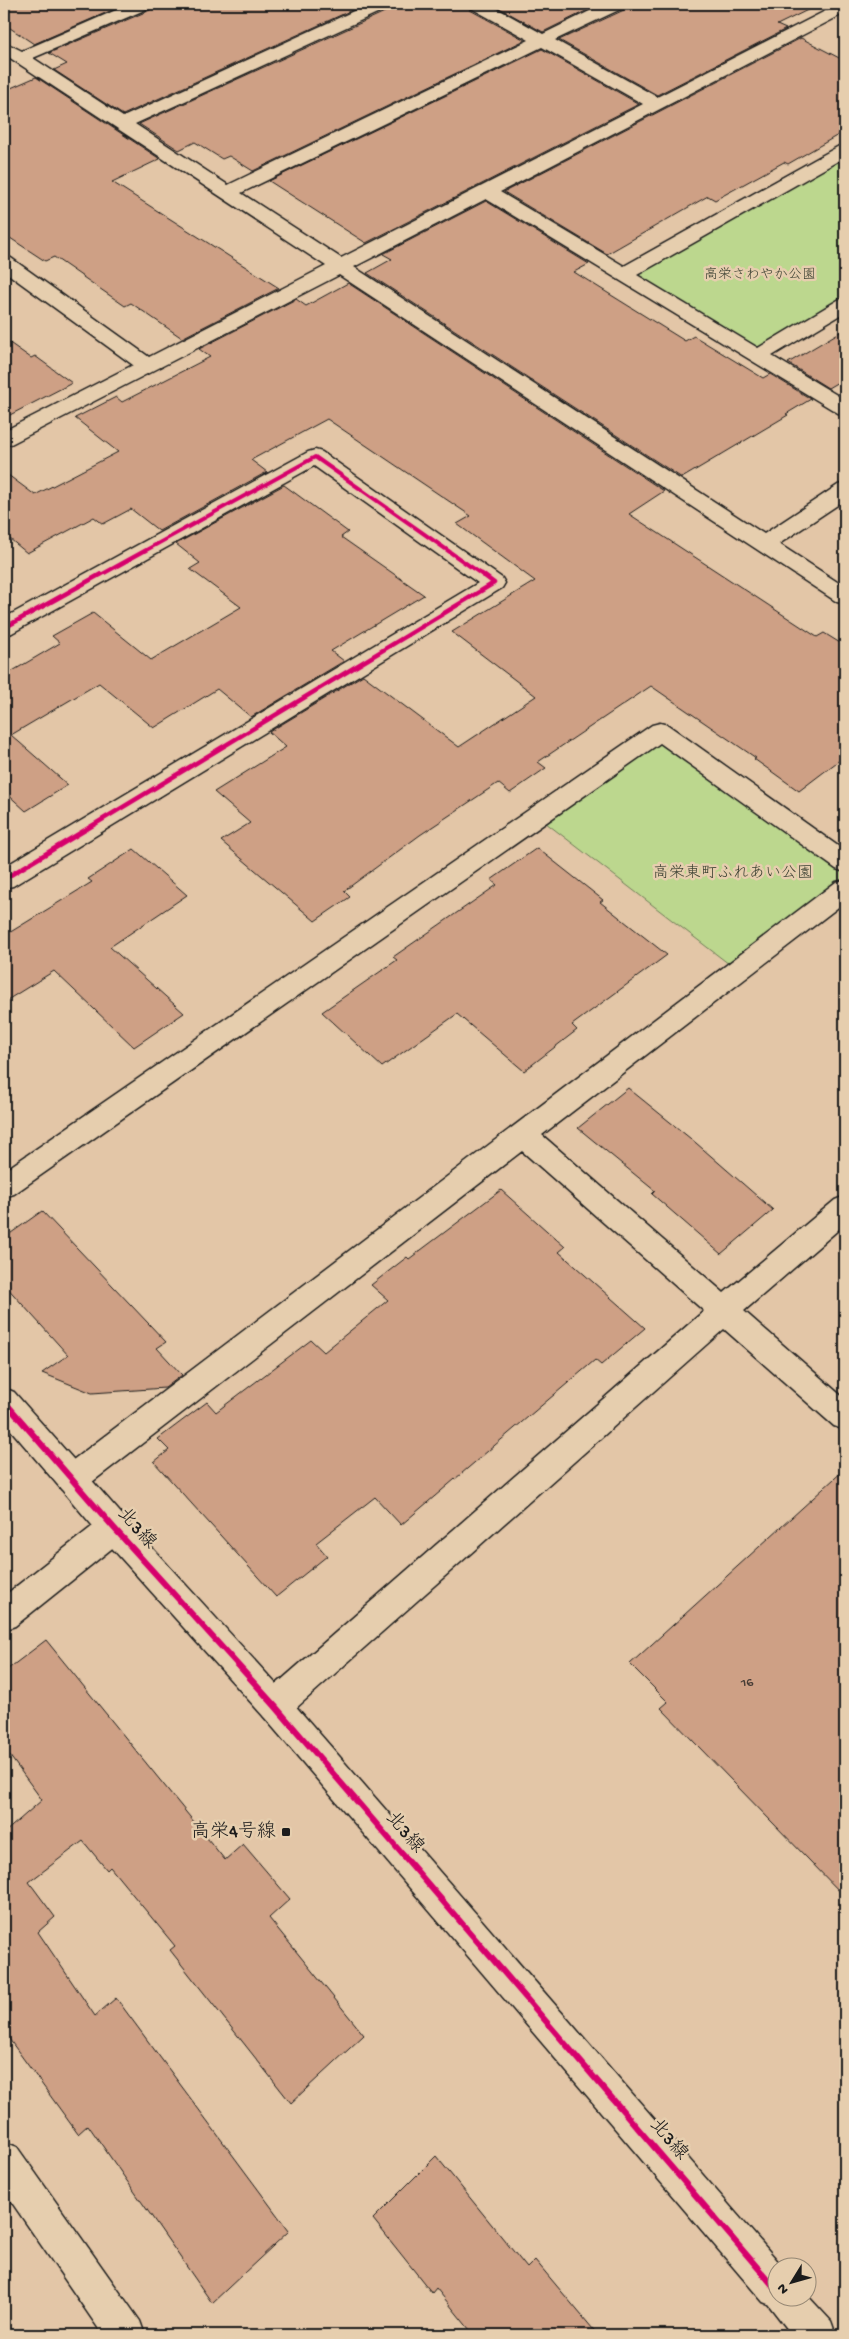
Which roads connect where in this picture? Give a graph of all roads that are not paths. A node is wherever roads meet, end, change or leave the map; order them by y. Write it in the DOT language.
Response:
graph roads {
  1 [pos="143,4"];
  2 [pos="382,4"];
  3 [pos="476,4"];
  4 [pos="617,4"];
  5 [pos="845,7"];
  6 [pos="544,40"];
  7 [pos="12,52"];
  8 [pos="657,104"];
  9 [pos="121,124"];
  10 [pos="845,150"];
  11 [pos="486,191"];
  12 [pos="227,193"];
  13 [pos="4,262"];
  14 [pos="340,266"];
  15 [pos="624,274"];
  16 [pos="845,304"];
  17 [pos="758,356"];
  18 [pos="147,366"];
  19 [pos="845,409"];
  20 [pos="4,439"];
  21 [pos="845,490"];
  22 [pos="764,544"];
  23 [pos="845,597"];
  24 [pos="4,628"];
  25 [pos="845,862"];
  26 [pos="4,879"];
  27 [pos="845,890"];
  28 [pos="524,1136"];
  29 [pos="4,1186"];
  30 [pos="845,1208"];
  31 [pos="725,1310"];
  32 [pos="4,1401"];
  33 [pos="845,1417"];
  34 [pos="72,1479"];
  35 [pos="114,1528"];
  36 [pos="4,1615"];
  37 [pos="275,1706"];
  38 [pos="4,2160"];
  39 [pos="766,2277"];
  40 [pos="791,2306"];
  41 [pos="126,2335"];
  42 [pos="816,2335"];
  1 -- 7 [label="street"];
  2 -- 9 [label="street"];
  3 -- 6 [label="street"];
  4 -- 6 [label="street"];
  5 -- 8 [label="street"];
  6 -- 8 [label="street"];
  6 -- 12 [label="street"];
  7 -- 9 [label="street"];
  8 -- 11 [label="street"];
  9 -- 12 [label="street"];
  10 -- 15 [label="street"];
  11 -- 14 [label="street"];
  11 -- 15 [label="street"];
  12 -- 14 [label="street"];
  13 -- 18 [label="street"];
  14 -- 18 [label="street"];
  14 -- 22 [label="street"];
  15 -- 17 [label="street"];
  16 -- 17 [label="street"];
  17 -- 19 [label="street"];
  18 -- 20 [label="street"];
  21 -- 22 [label="street"];
  22 -- 23 [label="street"];
  24 -- 26 [label="street"];
  25 -- 29 [label="street"];
  27 -- 28 [label="street"];
  28 -- 31 [label="street"];
  28 -- 34 [label="street"];
  30 -- 31 [label="street"];
  31 -- 33 [label="street"];
  31 -- 37 [label="street"];
  32 -- 34 [label="street, 北3線"];
  34 -- 35 [label="street, 北3線"];
  35 -- 36 [label="street"];
  35 -- 37 [label="street, 北3線"];
  37 -- 39 [label="street, 北3線"];
  38 -- 41 [label="street"];
  40 -- 42 [label="street"];
}
